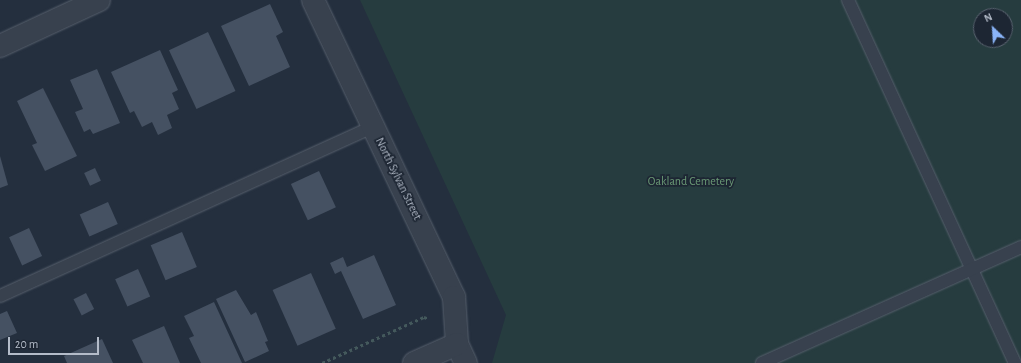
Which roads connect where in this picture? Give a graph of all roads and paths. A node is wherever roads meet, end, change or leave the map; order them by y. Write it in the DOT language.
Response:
graph roads {
  1 [pos="99,0"];
  2 [pos="313,0"];
  3 [pos="848,0"];
  4 [pos="0,46"];
  5 [pos="373,127"];
  6 [pos="1021,247"];
  7 [pos="974,270"];
  8 [pos="0,296"];
  9 [pos="432,321"];
  10 [pos="462,353"];
  11 [pos="322,363"];
  12 [pos="414,363"];
  13 [pos="762,363"];
  14 [pos="1015,363"];
  1 -- 4 [label="street"];
  2 -- 5 [label="street, North Sylvan Street"];
  3 -- 7 [label="lane"];
  5 -- 8 [label="lane"];
  5 -- 10 [label="street, North Sylvan Street"];
  6 -- 7 [label="lane"];
  7 -- 13 [label="lane"];
  7 -- 14 [label="lane"];
  9 -- 11 [label="path"];
  10 -- 12 [label="street"];
}
